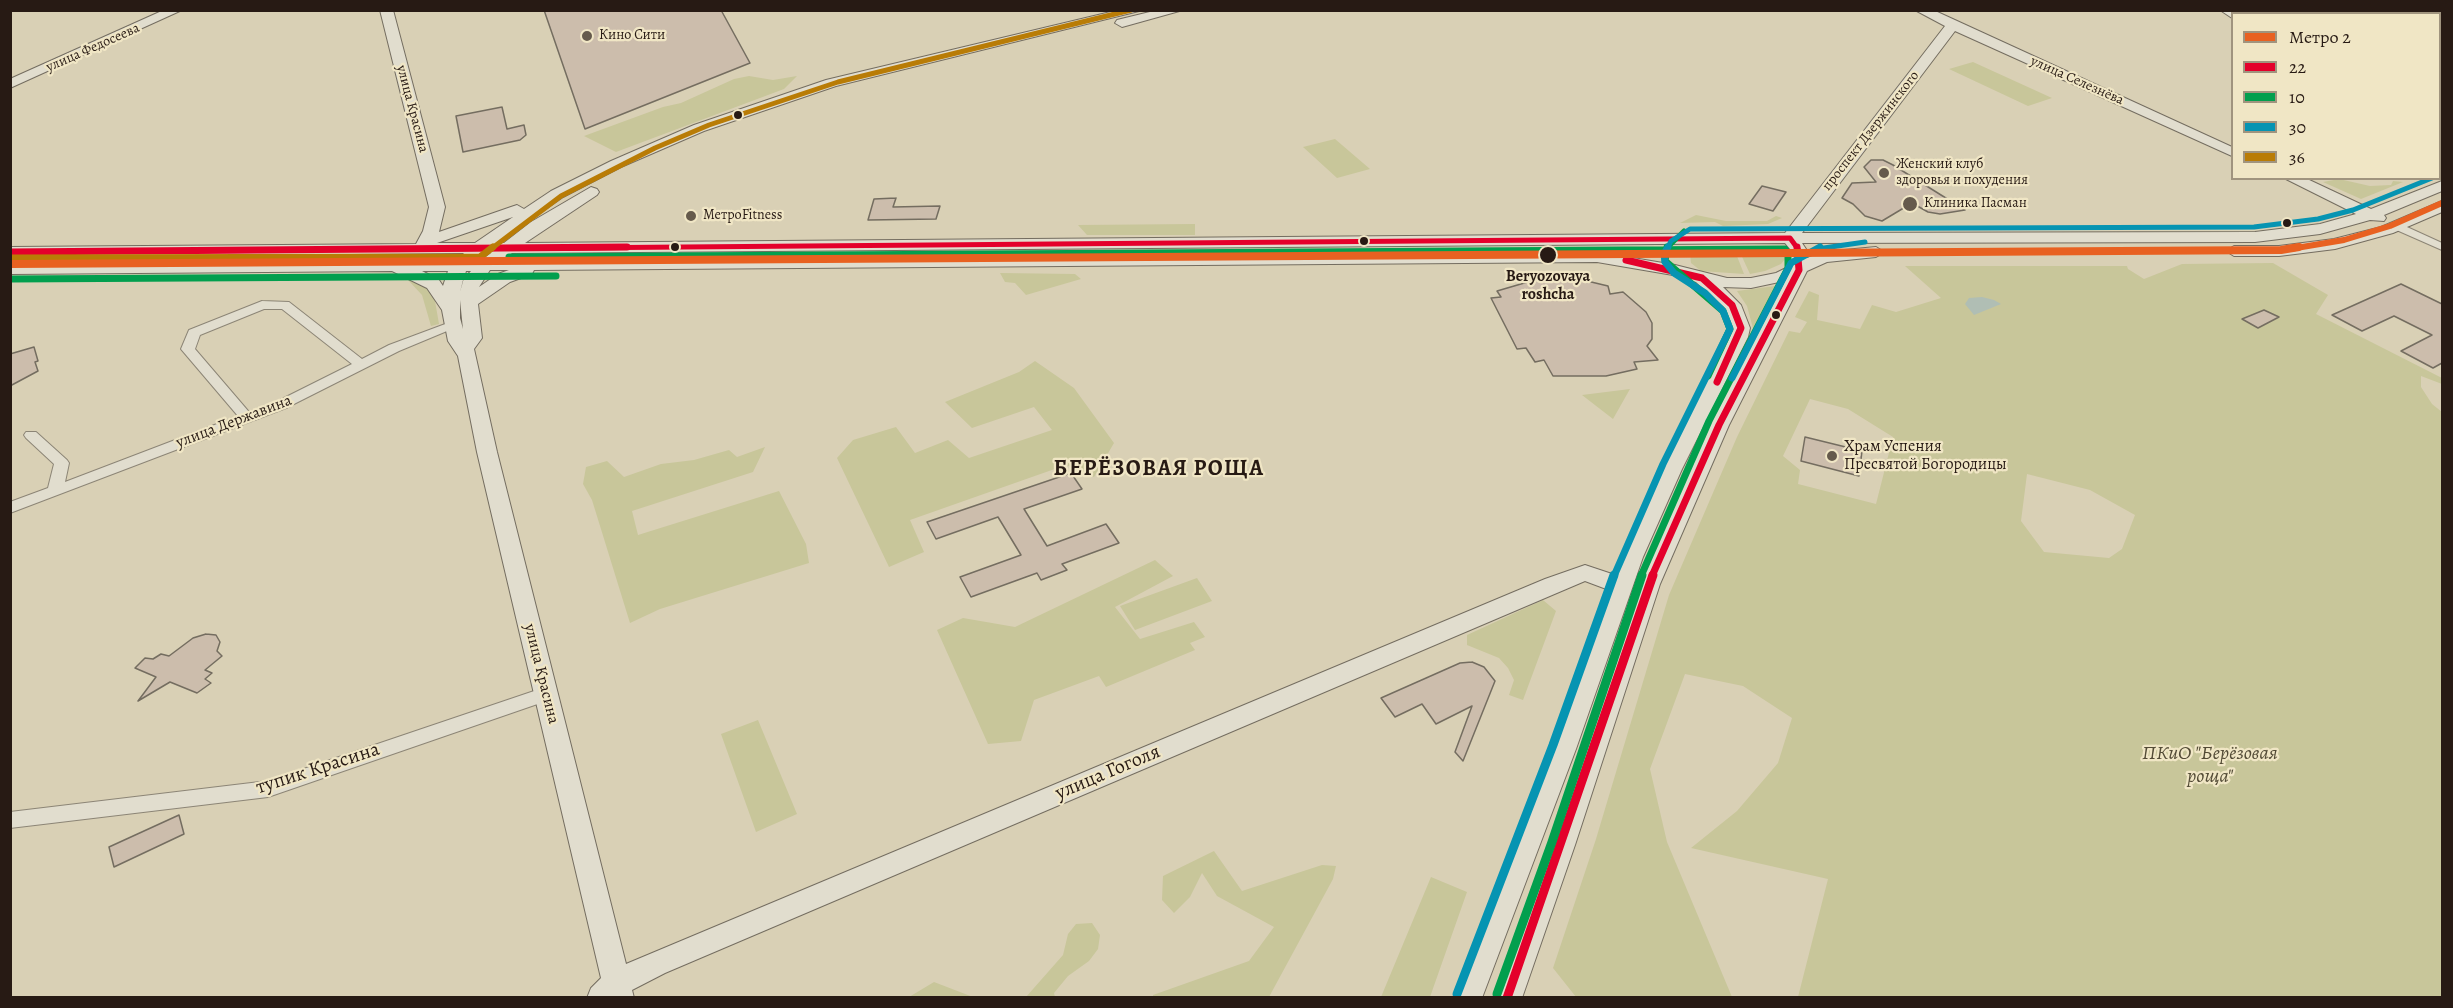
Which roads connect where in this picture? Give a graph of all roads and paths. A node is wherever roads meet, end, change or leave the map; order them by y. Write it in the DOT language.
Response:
graph roads {
  1 [pos="176,10"];
  2 [pos="386,10"];
  3 [pos="1137,10"];
  4 [pos="1177,10"];
  5 [pos="1921,10"];
  6 [pos="1149,13"];
  7 [pos="1953,25"];
  8 [pos="10,84"];
  9 [pos="2231,152"];
  10 [pos="2295,180"];
  11 [pos="2442,186"];
  12 [pos="562,200"];
  13 [pos="2442,206"];
  14 [pos="437,207"];
  15 [pos="511,213"];
  16 [pos="2372,215"];
  17 [pos="2396,226"];
  18 [pos="1790,238"];
  19 [pos="1690,239"];
  20 [pos="423,242"];
  21 [pos="578,246"];
  22 [pos="480,247"];
  23 [pos="509,247"];
  24 [pos="2442,247"];
  25 [pos="391,249"];
  26 [pos="10,252"];
  27 [pos="554,266"];
  28 [pos="385,267"];
  29 [pos="459,267"];
  30 [pos="484,267"];
  31 [pos="10,269"];
  32 [pos="1799,270"];
  33 [pos="1702,278"];
  34 [pos="469,302"];
  35 [pos="452,318"];
  36 [pos="465,349"];
  37 [pos="361,365"];
  38 [pos="246,417"];
  39 [pos="32,435"];
  40 [pos="55,491"];
  41 [pos="10,508"];
  42 [pos="1620,585"];
  43 [pos="546,694"];
  44 [pos="10,820"];
  45 [pos="612,993"];
  46 [pos="1467,998"];
  47 [pos="1507,998"];
  1 -- 8 [label="main road, улица Федосеева"];
  2 -- 14 [label="main road, улица Красина"];
  3 -- 12 [label="main road"];
  4 -- 6 [label="main road"];
  5 -- 7 [label="main road, улица Селезнёва"];
  6 -- 12 [label="main road"];
  7 -- 9 [label="main road, улица Селезнёва"];
  7 -- 18 [label="main road, проспект Дзержинского"];
  10 -- 16 [label="main road"];
  11 -- 16 [label="main road"];
  12 -- 15 [label="main road"];
  12 -- 21 [label="main road"];
  12 -- 22 [label="main road"];
  12 -- 23 [label="main road"];
  13 -- 17 [label="main road"];
  14 -- 15 [label="main road"];
  14 -- 20 [label="main road"];
  15 -- 20 [label="main road"];
  16 -- 17 [label="main road"];
  16 -- 18 [label="main road"];
  17 -- 24 [label="street"];
  17 -- 32 [label="main road"];
  18 -- 19 [label="main road"];
  18 -- 32 [label="main road"];
  19 -- 21 [label="main road"];
  19 -- 33 [label="main road"];
  20 -- 25 [label="main road"];
  21 -- 23 [label="main road"];
  22 -- 23 [label="main road"];
  22 -- 25 [label="main road"];
  22 -- 29 [label="main road"];
  23 -- 30 [label="main road"];
  25 -- 26 [label="main road"];
  27 -- 30 [label="main road"];
  27 -- 33 [label="main road"];
  27 -- 34 [label="main road"];
  28 -- 29 [label="main road"];
  28 -- 31 [label="main road"];
  28 -- 35 [label="main road, улица Красина"];
  29 -- 30 [label="main road"];
  29 -- 35 [label="main road"];
  30 -- 34 [label="main road, улица Красина"];
  32 -- 33 [label="main road"];
  32 -- 47 [label="main road"];
  33 -- 42 [label="main road"];
  34 -- 36 [label="main road, улица Красина"];
  35 -- 36 [label="main road, улица Красина"];
  35 -- 37 [label="street, улица Державина"];
  36 -- 43 [label="main road, улица Красина"];
  37 -- 38 [label="street, улица Державина"];
  37 -- 38 [label="street"];
  38 -- 40 [label="street, улица Державина"];
  39 -- 40 [label="street"];
  40 -- 41 [label="street, улица Державина"];
  42 -- 45 [label="main road, улица Гоголя"];
  42 -- 46 [label="main road"];
  43 -- 44 [label="street, тупик Красина"];
  43 -- 45 [label="main road, улица Красина"];
}
